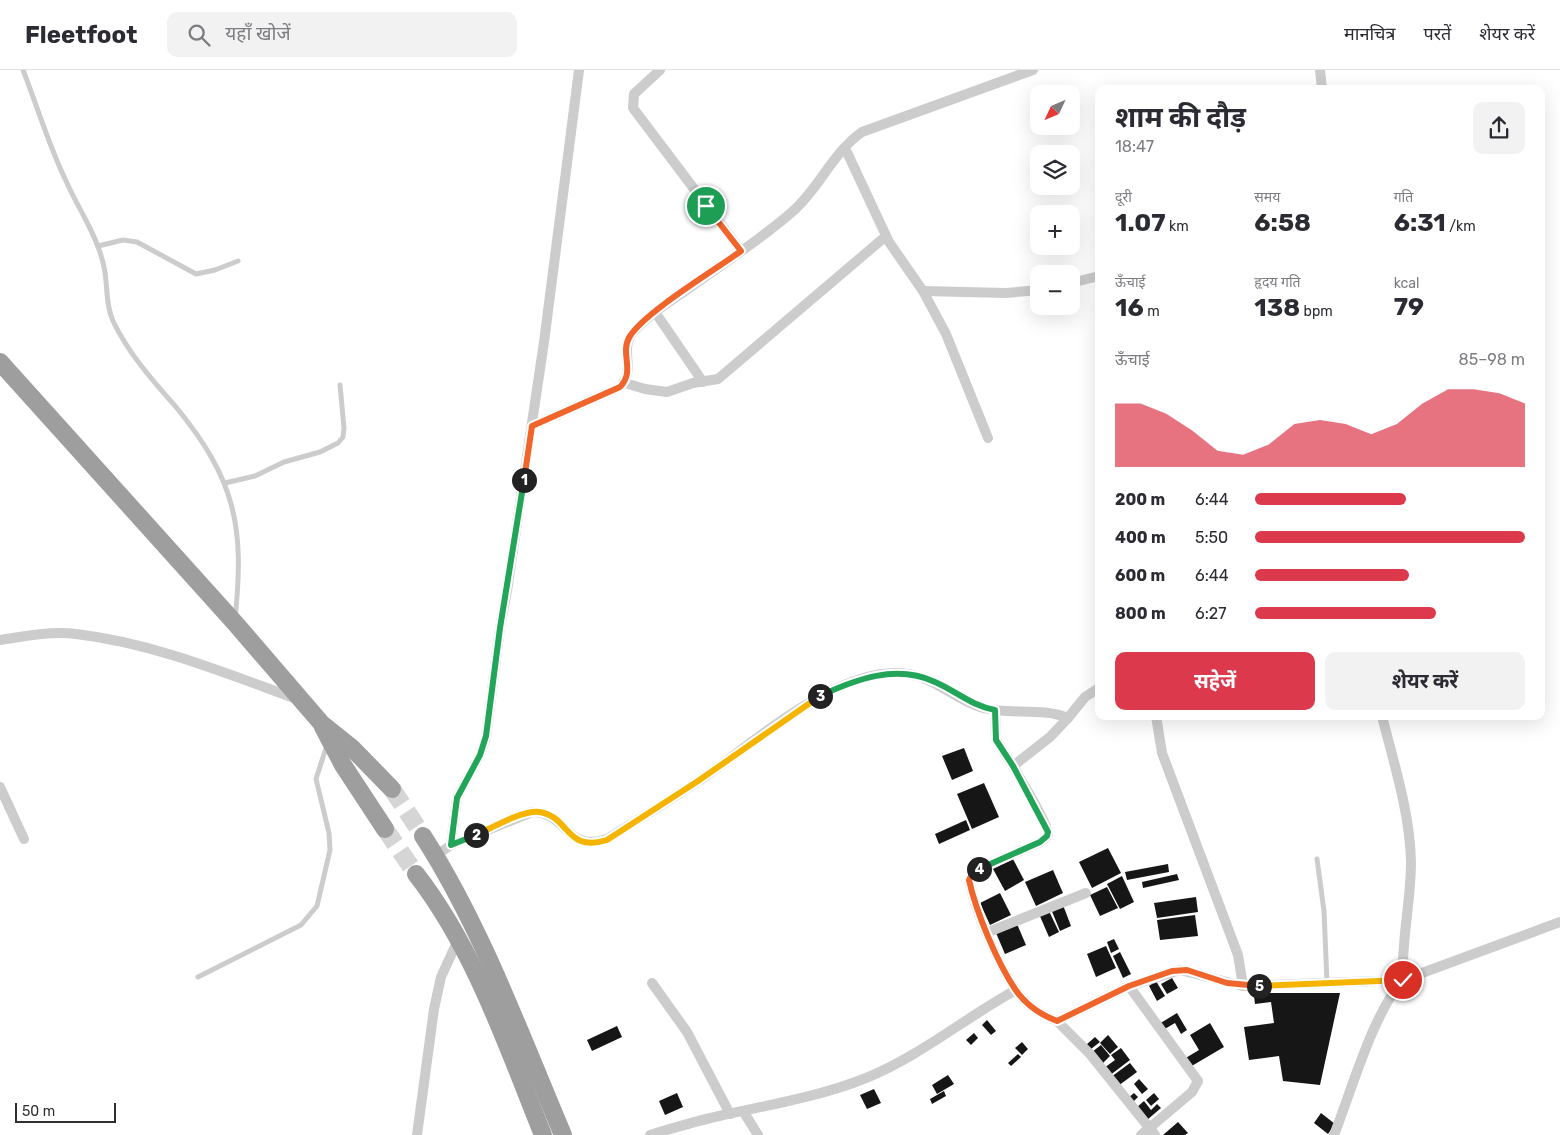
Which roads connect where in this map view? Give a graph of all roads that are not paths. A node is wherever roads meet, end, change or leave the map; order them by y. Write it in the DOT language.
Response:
graph roads {
  1 [pos="23,70"];
  2 [pos="579,70"];
  3 [pos="660,70"];
  4 [pos="1033,70"];
  5 [pos="1320,70"];
  6 [pos="1322,85"];
  7 [pos="845,148"];
  8 [pos="886,236"];
  9 [pos="98,246"];
  10 [pos="741,251"];
  11 [pos="238,261"];
  12 [pos="1095,277"];
  13 [pos="1080,281"];
  14 [pos="923,291"];
  15 [pos="1030,291"];
  16 [pos="655,312"];
  17 [pos="0,362"];
  18 [pos="703,382"];
  19 [pos="624,383"];
  20 [pos="340,385"];
  21 [pos="532,426"];
  22 [pos="988,438"];
  23 [pos="225,483"];
  24 [pos="234,623"];
  25 [pos="0,640"];
  26 [pos="1095,691"];
  27 [pos="302,701"];
  28 [pos="995,710"];
  29 [pos="1068,718"];
  30 [pos="1157,720"];
  31 [pos="1383,720"];
  32 [pos="328,733"];
  33 [pos="1013,766"];
  34 [pos="0,787"];
  35 [pos="392,790"];
  36 [pos="385,829"];
  37 [pos="423,836"];
  38 [pos="24,839"];
  39 [pos="451,845"];
  40 [pos="435,856"];
  41 [pos="1317,859"];
  42 [pos="416,874"];
  43 [pos="1086,893"];
  44 [pos="1560,922"];
  45 [pos="986,932"];
  46 [pos="459,938"];
  47 [pos="198,977"];
  48 [pos="1403,980"];
  49 [pos="652,983"];
  50 [pos="1328,983"];
  51 [pos="1129,986"];
  52 [pos="1243,986"];
  53 [pos="1016,990"];
  54 [pos="1057,1021"];
  55 [pos="743,1111"];
  56 [pos="730,1114"];
  57 [pos="1152,1131"];
  58 [pos="417,1135"];
  59 [pos="543,1135"];
  60 [pos="563,1135"];
  61 [pos="650,1135"];
  62 [pos="758,1135"];
  63 [pos="1140,1135"];
  64 [pos="1334,1135"];
  1 -- 9 [label="lane"];
  2 -- 21 [label="street"];
  3 -- 10 [label="street"];
  4 -- 7 [label="street"];
  5 -- 6 [label="street"];
  7 -- 8 [label="street"];
  7 -- 10 [label="street"];
  8 -- 14 [label="street"];
  8 -- 18 [label="street"];
  9 -- 11 [label="lane"];
  9 -- 23 [label="lane"];
  10 -- 16 [label="street"];
  12 -- 13 [label="street"];
  14 -- 15 [label="street"];
  14 -- 22 [label="street"];
  16 -- 18 [label="street"];
  16 -- 19 [label="street"];
  17 -- 24 [label="highway"];
  18 -- 19 [label="street"];
  19 -- 21 [label="street"];
  20 -- 23 [label="lane"];
  21 -- 39 [label="street"];
  23 -- 24 [label="lane"];
  24 -- 27 [label="highway"];
  25 -- 27 [label="street"];
  26 -- 29 [label="street"];
  27 -- 32 [label="highway"];
  28 -- 29 [label="street"];
  28 -- 33 [label="street"];
  28 -- 39 [label="street"];
  29 -- 33 [label="street"];
  30 -- 52 [label="street"];
  31 -- 48 [label="street"];
  32 -- 35 [label="highway"];
  32 -- 36 [label="highway"];
  32 -- 47 [label="lane"];
  33 -- 45 [label="street"];
  34 -- 38 [label="street"];
  37 -- 40 [label="highway"];
  39 -- 40 [label="street"];
  40 -- 60 [label="highway"];
  41 -- 50 [label="lane"];
  42 -- 46 [label="highway"];
  43 -- 45 [label="street"];
  44 -- 48 [label="street"];
  45 -- 53 [label="street"];
  46 -- 58 [label="street"];
  46 -- 59 [label="highway"];
  48 -- 50 [label="street"];
  48 -- 64 [label="street"];
  49 -- 56 [label="street"];
  50 -- 52 [label="street"];
  51 -- 52 [label="street"];
  51 -- 54 [label="street"];
  51 -- 57 [label="street"];
  53 -- 54 [label="street"];
  53 -- 55 [label="street"];
  54 -- 57 [label="street"];
  55 -- 56 [label="street"];
  55 -- 62 [label="street"];
  56 -- 61 [label="street"];
  57 -- 63 [label="street"];
}
